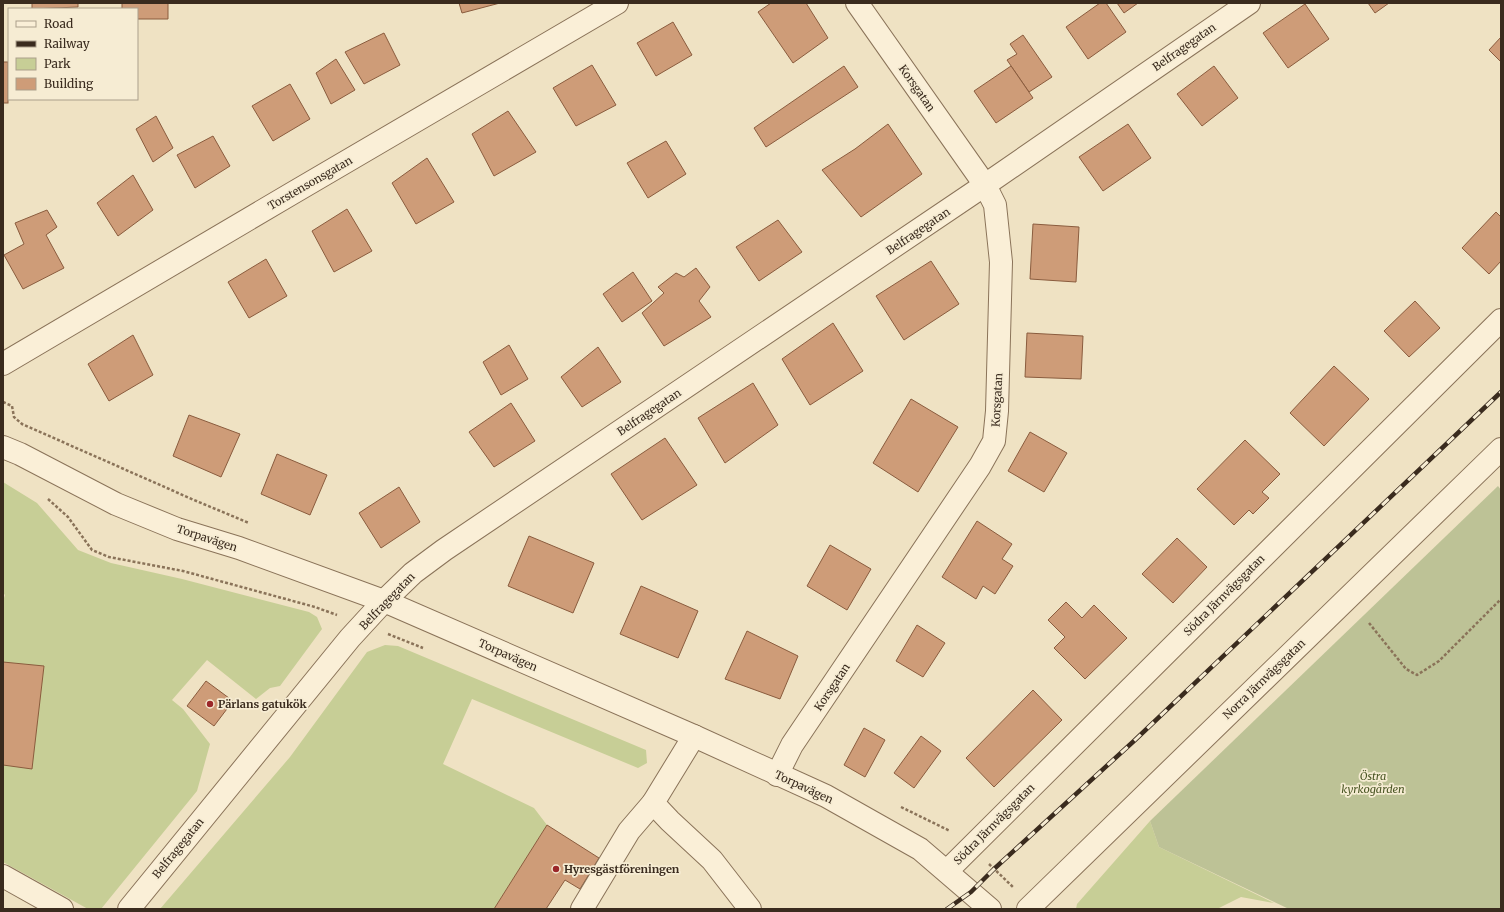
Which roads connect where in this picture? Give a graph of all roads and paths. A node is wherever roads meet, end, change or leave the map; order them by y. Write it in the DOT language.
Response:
graph roads {
  1 [pos="617,3"];
  2 [pos="857,3"];
  3 [pos="1249,3"];
  4 [pos="985,185"];
  5 [pos="1501,320"];
  6 [pos="3,364"];
  7 [pos="3,402"];
  8 [pos="3,447"];
  9 [pos="1501,449"];
  10 [pos="46,498"];
  11 [pos="251,523"];
  12 [pos="1501,599"];
  13 [pos="384,601"];
  14 [pos="1369,623"];
  15 [pos="363,625"];
  16 [pos="429,650"];
  17 [pos="694,736"];
  18 [pos="777,775"];
  19 [pos="653,803"];
  20 [pos="947,871"];
  21 [pos="3,876"];
  22 [pos="62,909"];
  23 [pos="129,909"];
  24 [pos="582,909"];
  25 [pos="750,909"];
  26 [pos="990,909"];
  27 [pos="1028,909"];
  1 -- 6 [label="street, Torstensonsgatan"];
  2 -- 4 [label="street, Korsgatan"];
  3 -- 4 [label="street, Belfragegatan"];
  4 -- 13 [label="street, Belfragegatan"];
  4 -- 18 [label="street, Korsgatan"];
  5 -- 20 [label="street, Södra Järnvägsgatan"];
  7 -- 11 [label="path"];
  8 -- 13 [label="street, Torpavägen"];
  9 -- 27 [label="street, Norra Järnvägsgatan"];
  10 -- 15 [label="path"];
  12 -- 14 [label="path"];
  13 -- 15 [label="street, Belfragegatan"];
  13 -- 17 [label="street, Torpavägen"];
  15 -- 16 [label="path"];
  15 -- 23 [label="street, Belfragegatan"];
  17 -- 18 [label="street, Torpavägen"];
  17 -- 19 [label="street"];
  18 -- 20 [label="street, Torpavägen"];
  19 -- 24 [label="street"];
  19 -- 25 [label="street"];
  20 -- 26 [label="street, Torpavägen"];
  21 -- 22 [label="street"];
}
